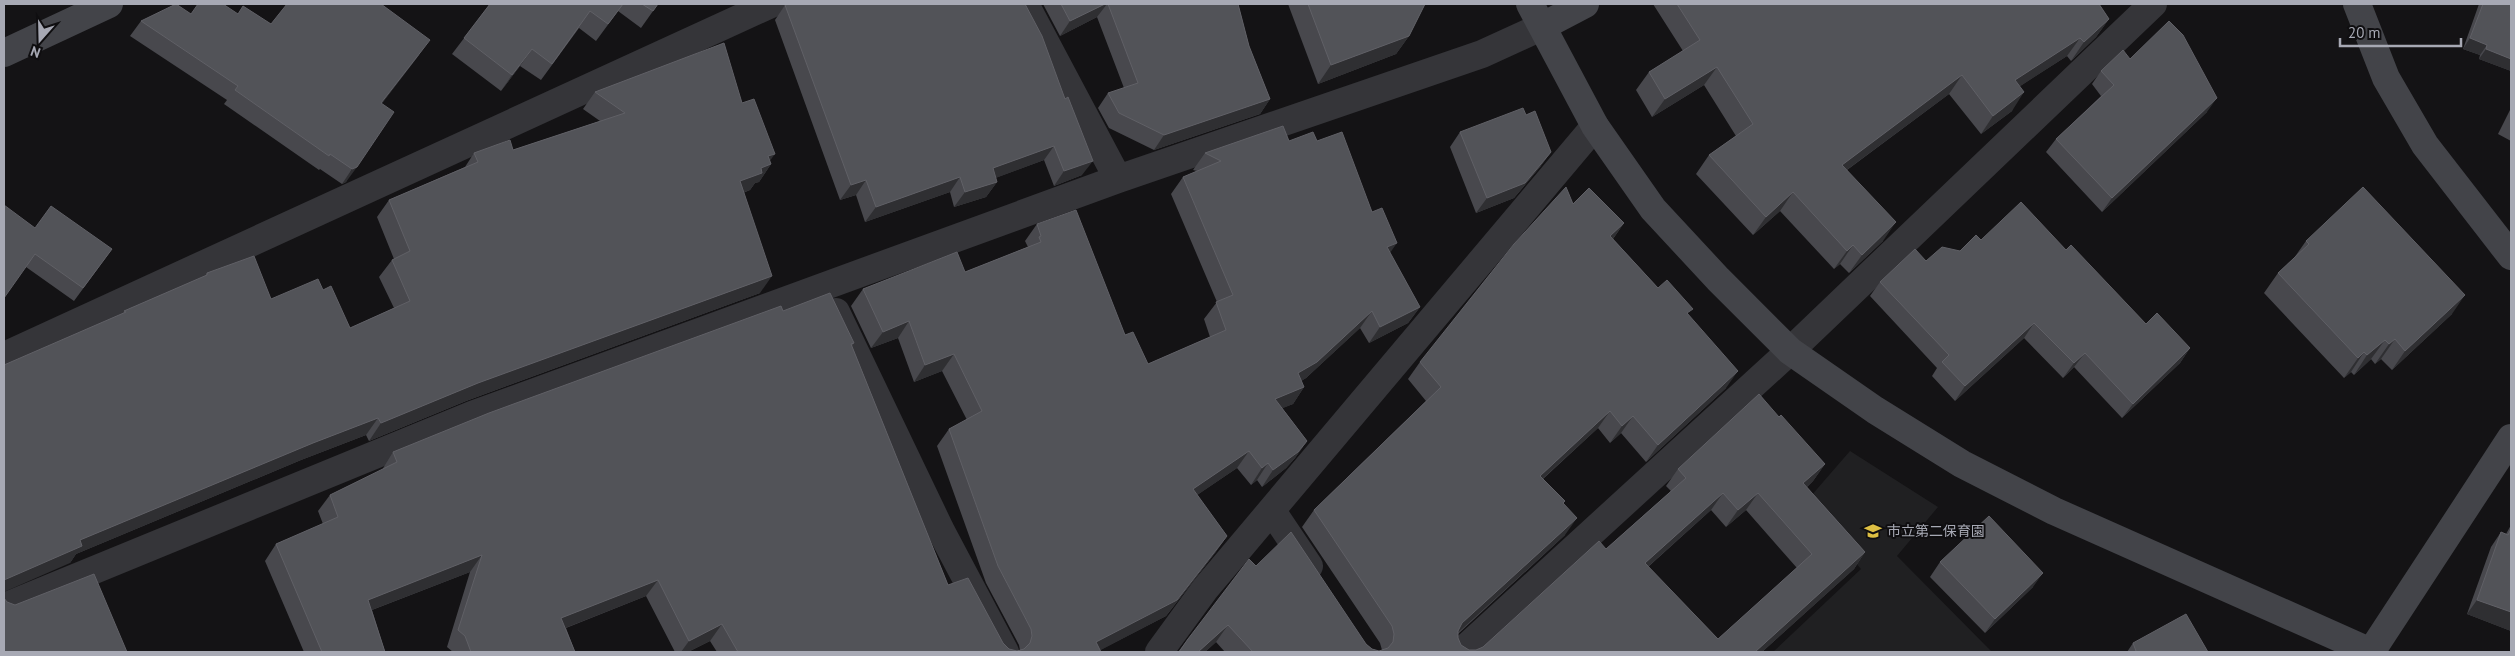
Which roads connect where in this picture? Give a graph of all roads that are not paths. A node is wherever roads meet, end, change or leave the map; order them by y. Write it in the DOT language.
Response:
graph roads {
  1 [pos="771,4"];
  2 [pos="1025,4"];
  3 [pos="1585,4"];
  4 [pos="2154,4"];
  5 [pos="2357,4"];
  6 [pos="91,7"];
  7 [pos="1537,15"];
  8 [pos="4,53"];
  9 [pos="1595,126"];
  10 [pos="1118,179"];
  11 [pos="2511,256"];
  12 [pos="824,286"];
  13 [pos="1790,351"];
  14 [pos="4,356"];
  15 [pos="2511,438"];
  16 [pos="1272,511"];
  17 [pos="1322,586"];
  18 [pos="4,607"];
  19 [pos="1005,652"];
  20 [pos="1159,652"];
  21 [pos="1461,652"];
  22 [pos="2371,652"];
  1 -- 14 [label="street"];
  2 -- 10 [label="street"];
  3 -- 7 [label="street"];
  4 -- 13 [label="street"];
  5 -- 11 [label="street"];
  6 -- 8 [label="street"];
  7 -- 9 [label="street"];
  7 -- 10 [label="street"];
  9 -- 13 [label="street"];
  9 -- 16 [label="street"];
  10 -- 12 [label="street"];
  12 -- 18 [label="street"];
  12 -- 19 [label="street"];
  13 -- 21 [label="street"];
  13 -- 22 [label="street"];
  15 -- 22 [label="street"];
  16 -- 17 [label="street"];
  16 -- 20 [label="street"];
}
